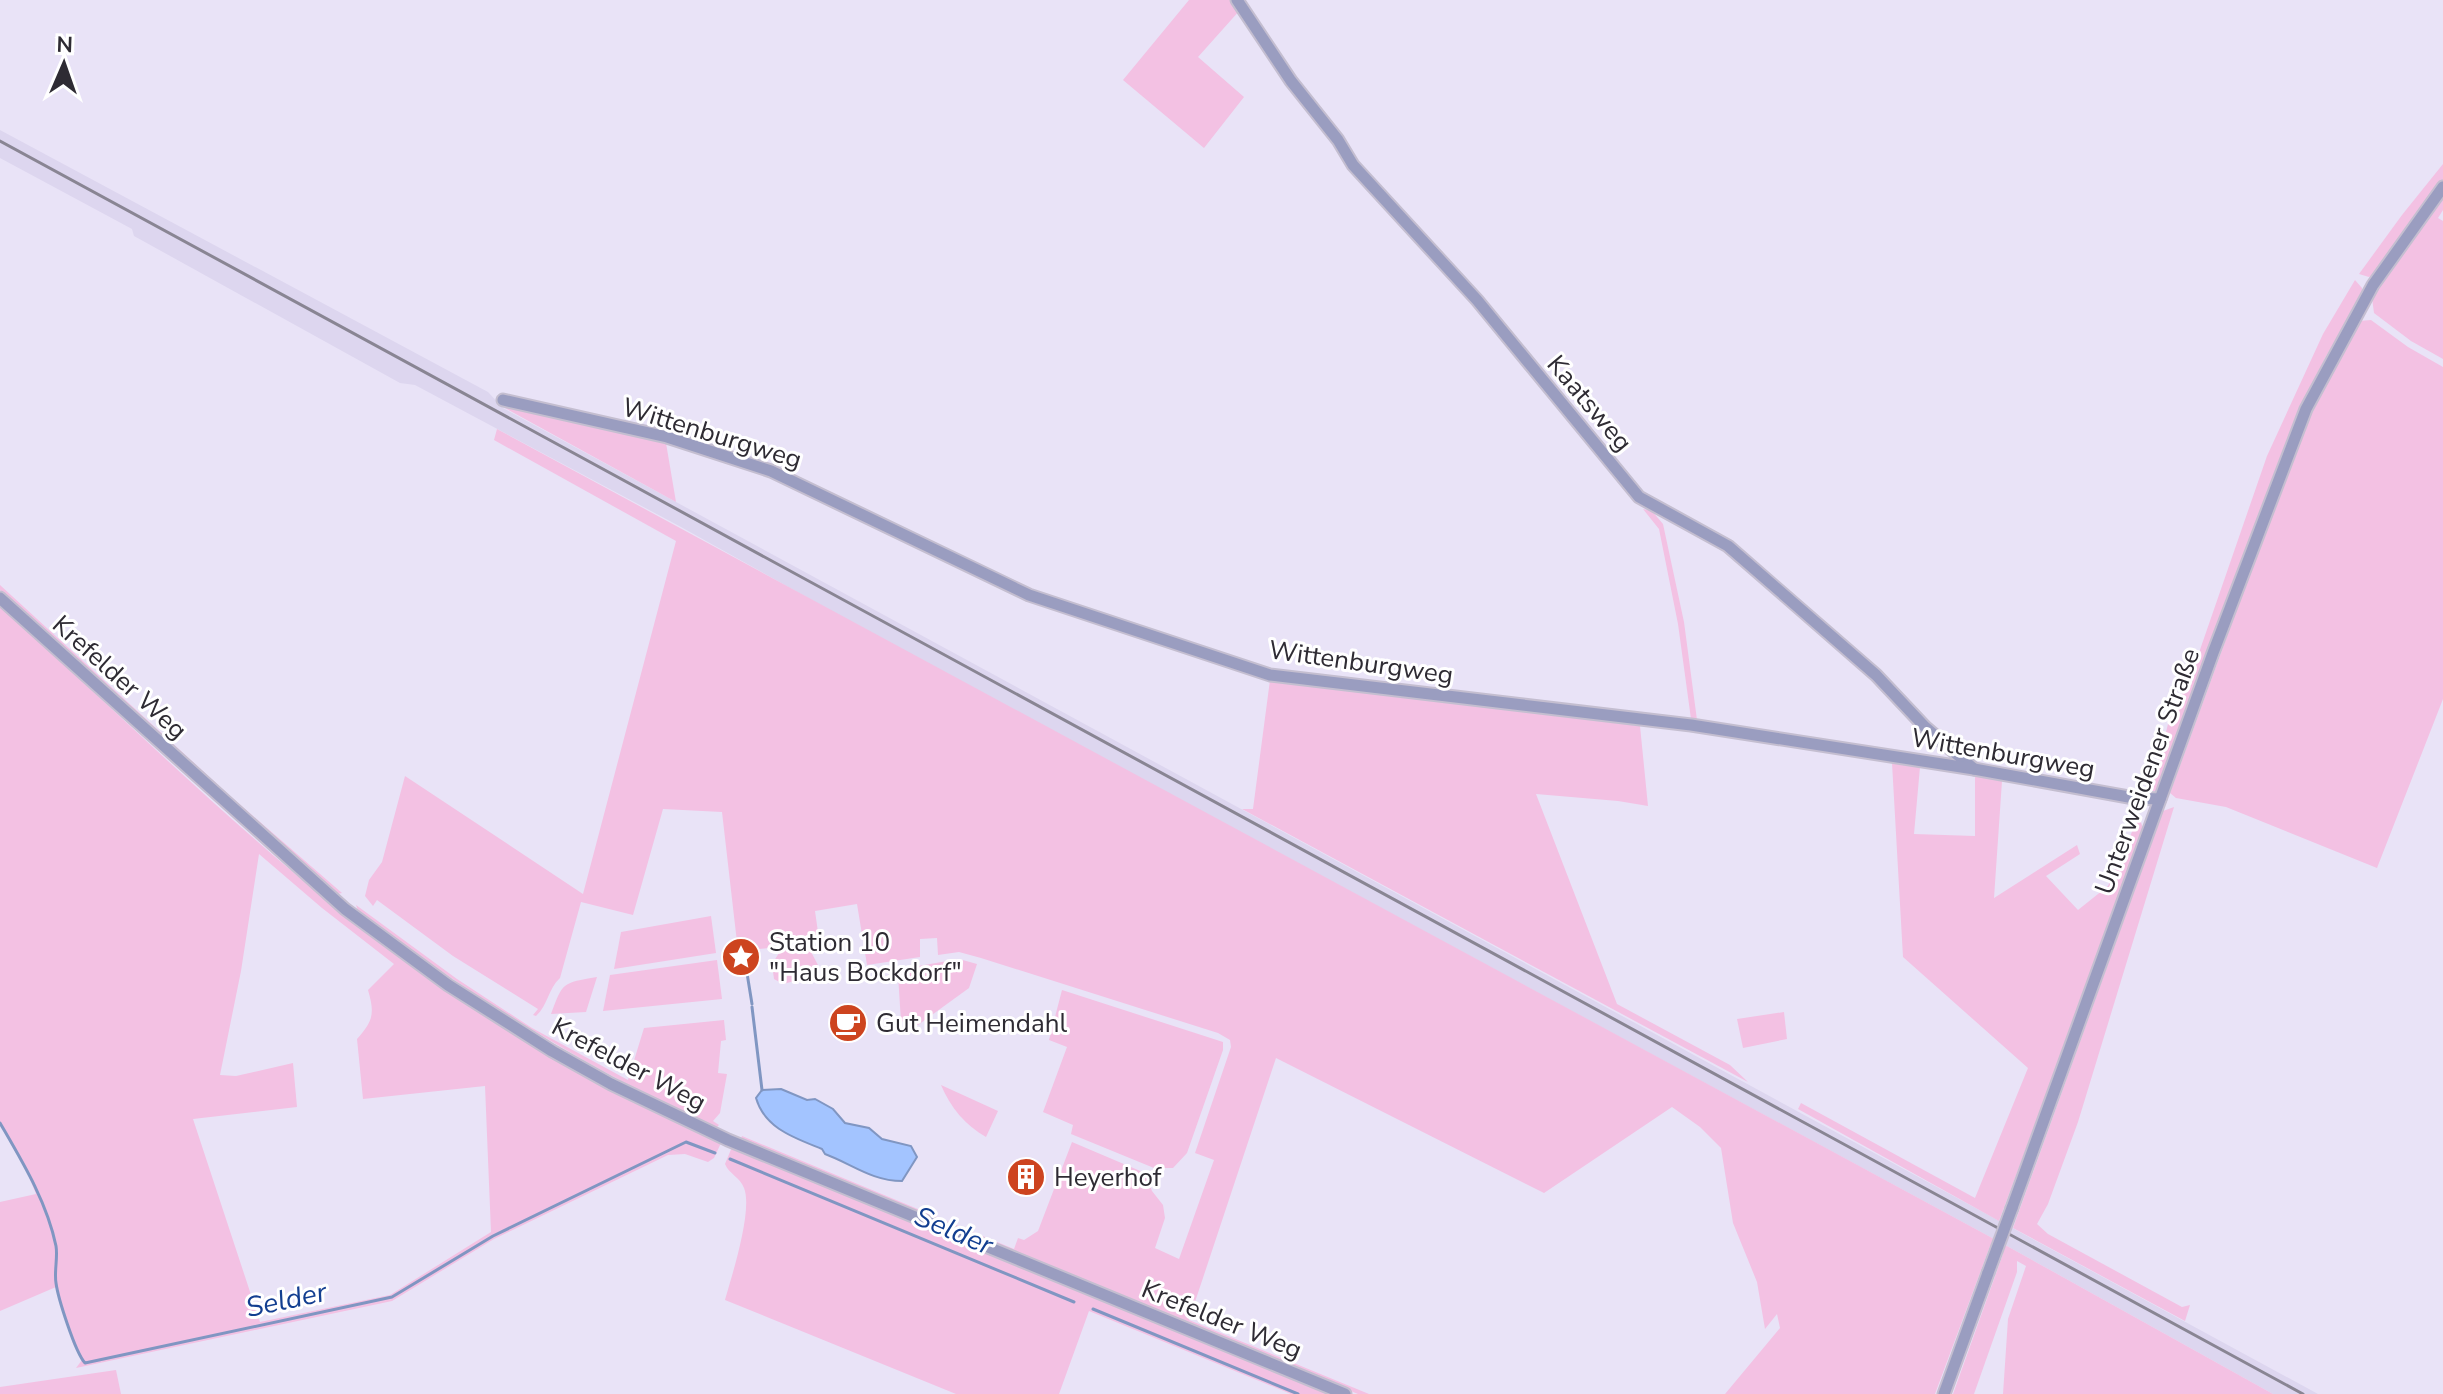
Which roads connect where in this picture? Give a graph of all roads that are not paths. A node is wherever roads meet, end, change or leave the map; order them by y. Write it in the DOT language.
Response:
graph roads {
  1 [pos="1237,0"];
  2 [pos="2443,187"];
  3 [pos="503,400"];
  4 [pos="0,598"];
  5 [pos="1974,769"];
  6 [pos="2160,799"];
  7 [pos="1345,1394"];
  8 [pos="1944,1394"];
  1 -- 5 [label="street, Kaatsweg"];
  2 -- 6 [label="street, Unterweidener Straße"];
  3 -- 5 [label="street, Wittenburgweg"];
  4 -- 7 [label="street, Krefelder Weg"];
  5 -- 6 [label="street, Wittenburgweg"];
  6 -- 8 [label="street, Unterweidener Straße, bridge"];
}
